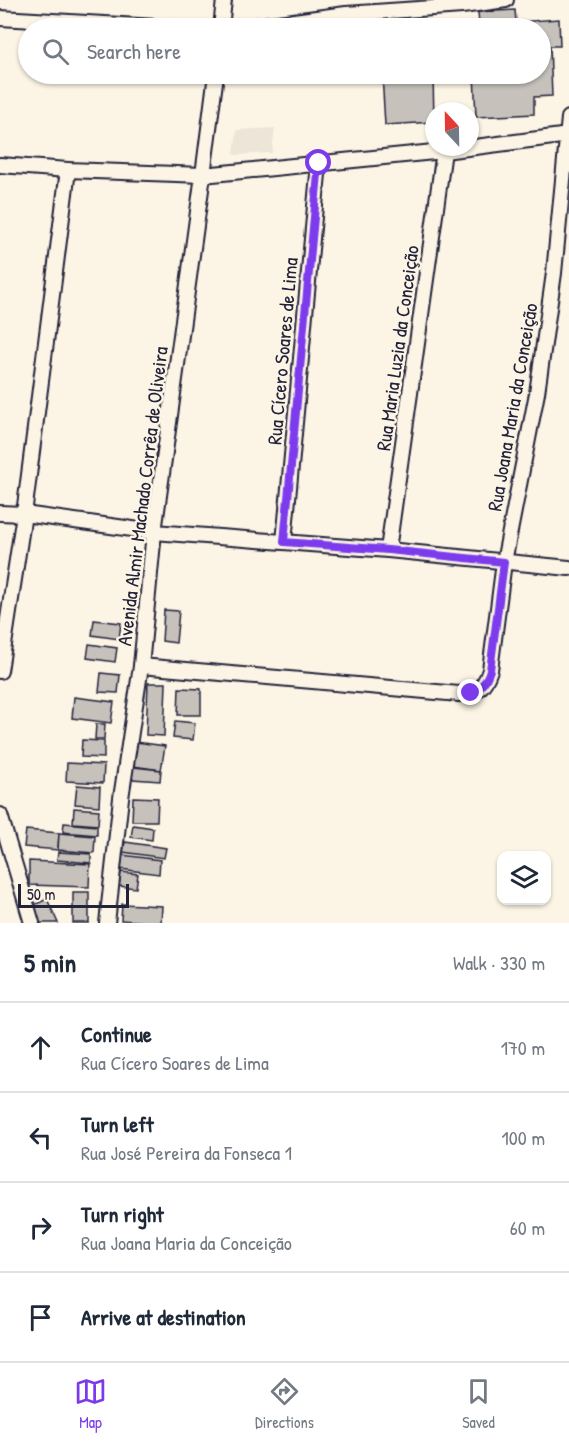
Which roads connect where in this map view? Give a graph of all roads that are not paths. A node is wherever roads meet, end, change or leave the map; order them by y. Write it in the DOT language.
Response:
graph roads {
  1 [pos="224,0"];
  2 [pos="506,0"];
  3 [pos="463,3"];
  4 [pos="346,7"];
  5 [pos="0,18"];
  6 [pos="222,18"];
  7 [pos="291,18"];
  8 [pos="18,19"];
  9 [pos="215,84"];
  10 [pos="569,118"];
  11 [pos="568,135"];
  12 [pos="479,146"];
  13 [pos="425,153"];
  14 [pos="443,156"];
  15 [pos="319,163"];
  16 [pos="0,165"];
  17 [pos="68,170"];
  18 [pos="203,175"];
  19 [pos="569,272"];
  20 [pos="554,273"];
  21 [pos="0,513"];
  22 [pos="24,514"];
  23 [pos="154,532"];
  24 [pos="284,542"];
  25 [pos="388,550"];
  26 [pos="504,562"];
  27 [pos="569,568"];
  28 [pos="141,666"];
  29 [pos="0,671"];
  30 [pos="0,815"];
  31 [pos="32,923"];
  32 [pos="107,923"];
  1 -- 6 [label="street"];
  2 -- 3 [label="street"];
  3 -- 4 [label="street"];
  4 -- 7 [label="street"];
  5 -- 8 [label="street"];
  9 -- 18 [label="street, Avenida Almir Machado Corrêa de Oliveira"];
  10 -- 11 [label="street, Rua Joana Maria da Conceição"];
  11 -- 12 [label="street"];
  11 -- 20 [label="street, Rua Joana Maria da Conceição"];
  13 -- 15 [label="street"];
  14 -- 25 [label="street, Rua Maria Luzia da Conceição"];
  15 -- 18 [label="street"];
  15 -- 24 [label="street, Rua Cícero Soares de Lima"];
  16 -- 17 [label="street"];
  17 -- 18 [label="street"];
  17 -- 22 [label="street"];
  18 -- 23 [label="street, Avenida Almir Machado Corrêa de Oliveira"];
  19 -- 20 [label="street"];
  20 -- 26 [label="street, Rua Joana Maria da Conceição"];
  21 -- 22 [label="street"];
  22 -- 23 [label="street"];
  22 -- 29 [label="street"];
  23 -- 24 [label="street"];
  23 -- 28 [label="street, Avenida Almir Machado Corrêa de Oliveira"];
  24 -- 25 [label="street"];
  25 -- 26 [label="street"];
  26 -- 27 [label="street"];
  26 -- 28 [label="street, Rua Joana Maria da Conceição"];
  28 -- 32 [label="street, Avenida Almir Machado Corrêa de Oliveira"];
  30 -- 31 [label="street"];
}
